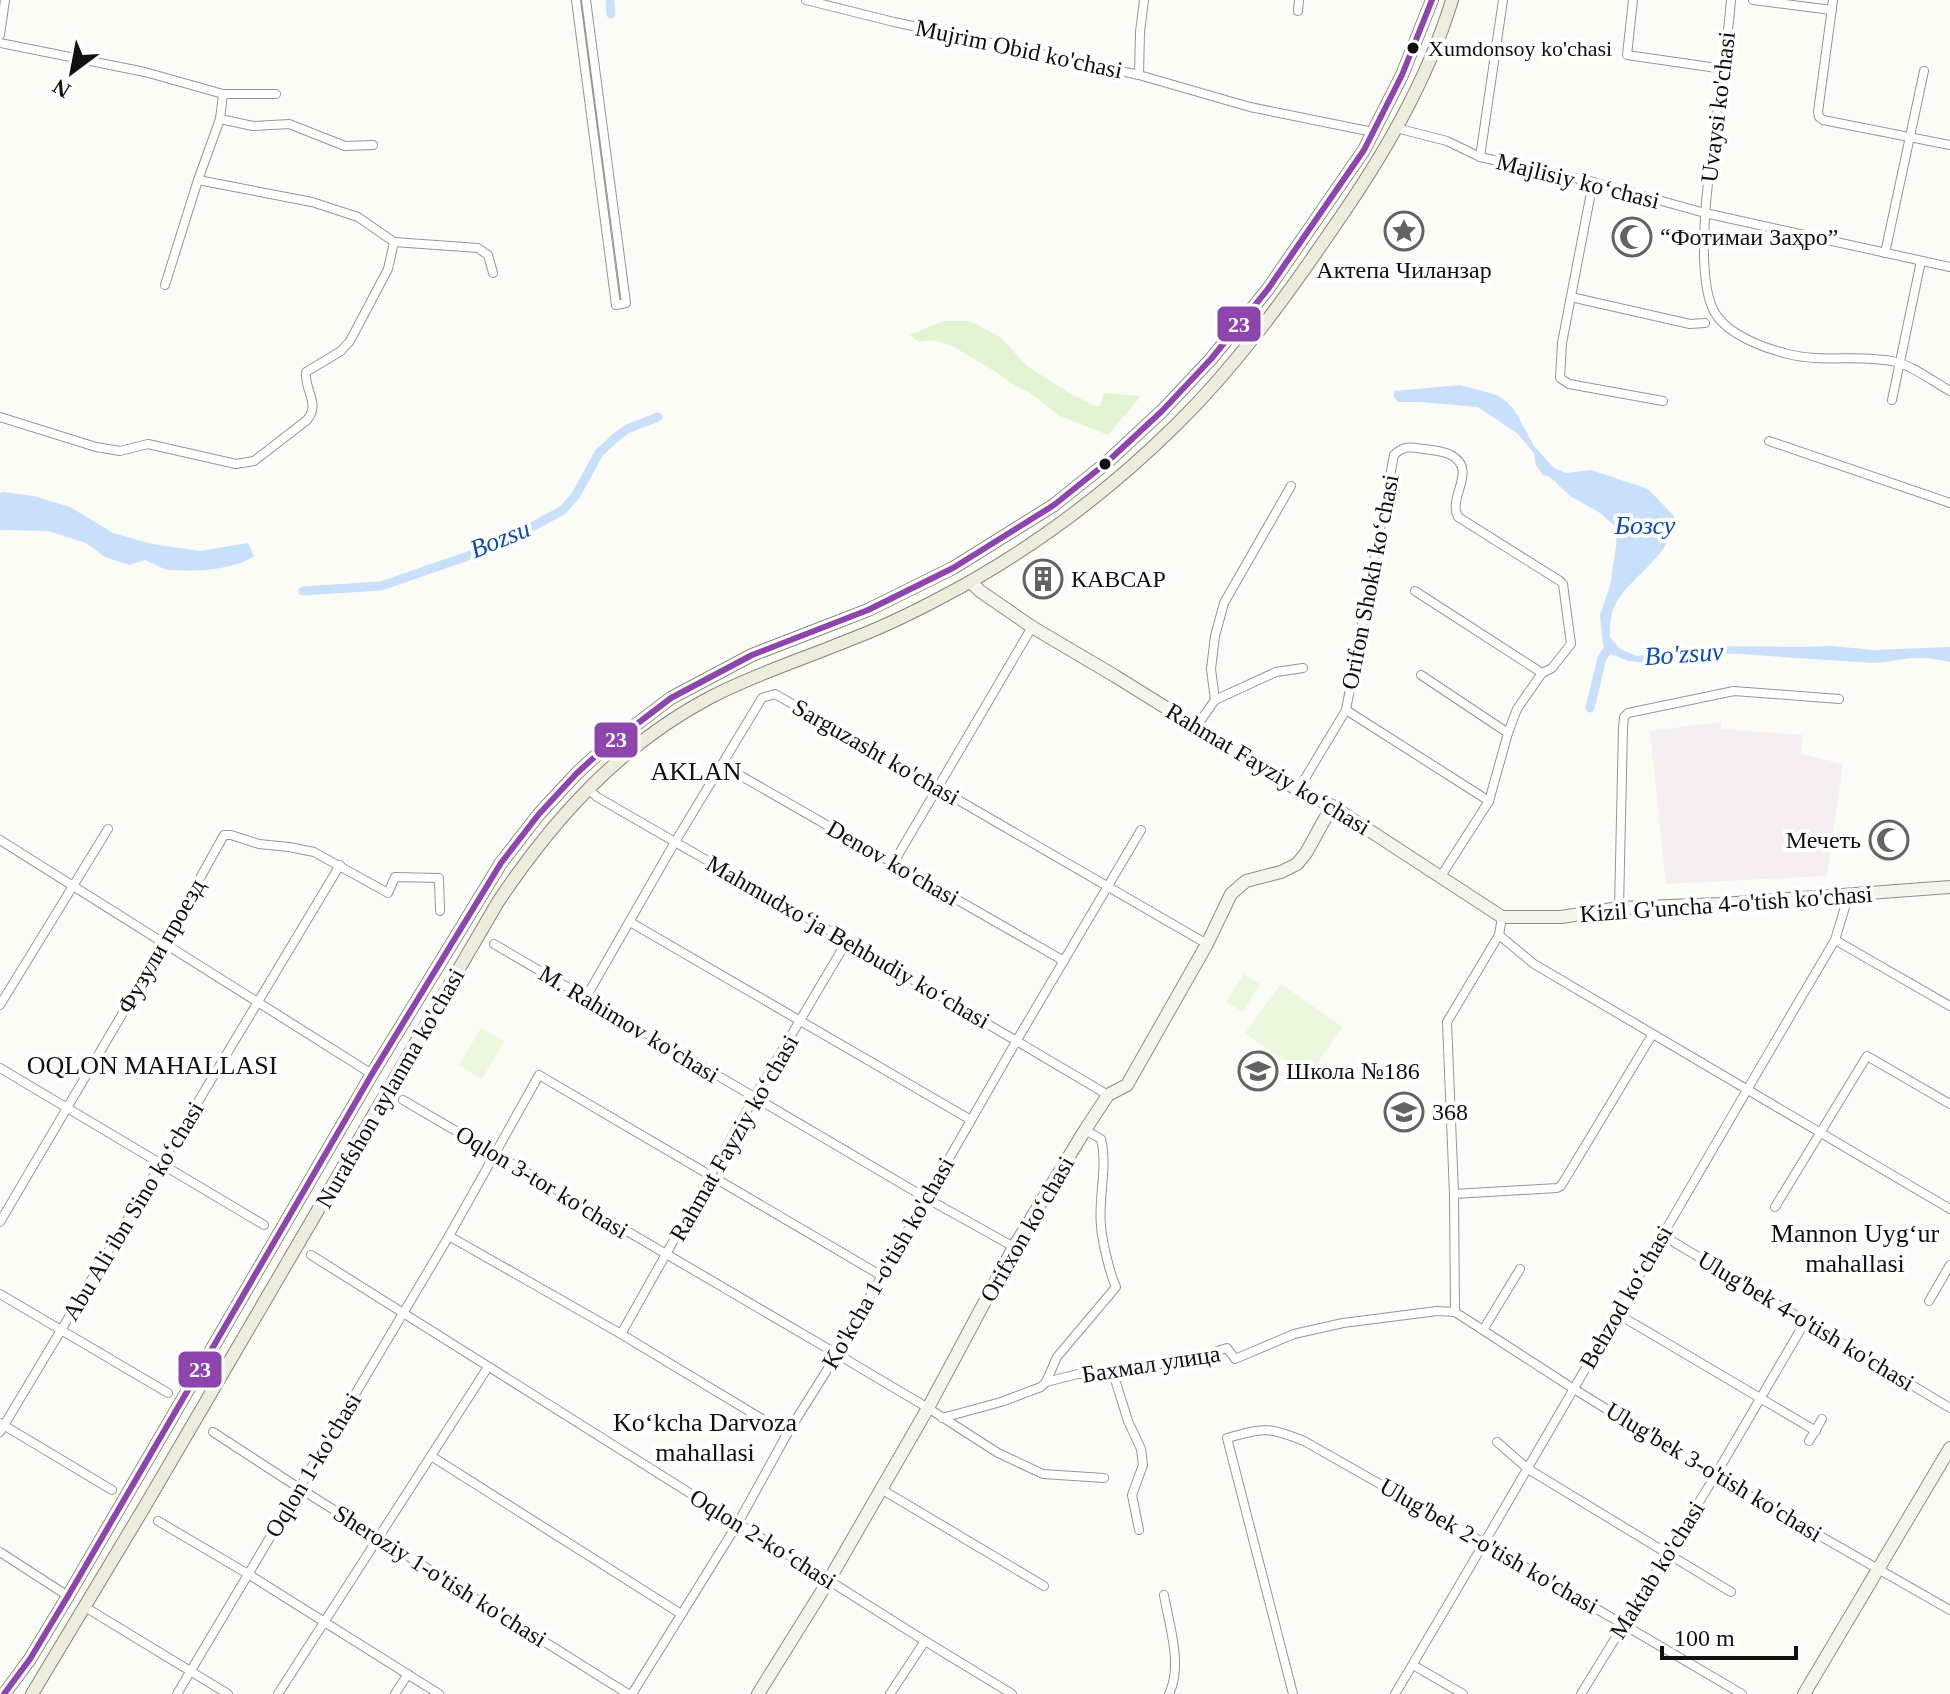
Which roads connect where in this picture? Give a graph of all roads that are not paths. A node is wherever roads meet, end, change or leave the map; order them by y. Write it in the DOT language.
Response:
graph roads {
  1 [pos="5,0"];
  2 [pos="576,0"];
  3 [pos="586,0"];
  4 [pos="806,0"];
  5 [pos="1144,0"];
  6 [pos="1299,0"];
  7 [pos="1452,0"];
  8 [pos="1503,0"];
  9 [pos="1633,0"];
  10 [pos="1731,0"];
  11 [pos="1753,0"];
  12 [pos="1430,4"];
  13 [pos="1833,5"];
  14 [pos="1298,11"];
  15 [pos="1447,15"];
  16 [pos="0,35"];
  17 [pos="0,43"];
  18 [pos="1724,69"];
  19 [pos="1924,71"];
  20 [pos="1139,75"];
  21 [pos="223,94"];
  22 [pos="276,94"];
  23 [pos="220,119"];
  24 [pos="1396,128"];
  25 [pos="1373,132"];
  26 [pos="1910,137"];
  27 [pos="373,145"];
  28 [pos="1950,145"];
  29 [pos="1480,157"];
  30 [pos="198,180"];
  31 [pos="1593,182"];
  32 [pos="1705,213"];
  33 [pos="394,242"];
  34 [pos="1885,253"];
  35 [pos="1921,261"];
  36 [pos="1950,267"];
  37 [pos="493,273"];
  38 [pos="165,285"];
  39 [pos="1268,289"];
  40 [pos="1571,297"];
  41 [pos="1283,299"];
  42 [pos="1705,323"];
  43 [pos="1900,363"];
  44 [pos="1950,391"];
  45 [pos="1892,400"];
  46 [pos="1663,401"];
  47 [pos="0,417"];
  48 [pos="1769,441"];
  49 [pos="1124,446"];
  50 [pos="1138,461"];
  51 [pos="1291,486"];
  52 [pos="1950,503"];
  53 [pos="971,582"];
  54 [pos="1415,591"];
  55 [pos="1032,627"];
  56 [pos="1303,668"];
  57 [pos="1542,673"];
  58 [pos="1421,675"];
  59 [pos="703,680"];
  60 [pos="712,697"];
  61 [pos="1839,699"];
  62 [pos="1215,700"];
  63 [pos="1346,710"];
  64 [pos="1196,727"];
  65 [pos="1508,733"];
  66 [pos="617,738"];
  67 [pos="628,753"];
  68 [pos="722,765"];
  69 [pos="938,787"];
  70 [pos="588,789"];
  71 [pos="1298,790"];
  72 [pos="1489,801"];
  73 [pos="1332,806"];
  74 [pos="108,829"];
  75 [pos="1141,830"];
  76 [pos="0,840"];
  77 [pos="675,842"];
  78 [pos="894,862"];
  79 [pos="340,865"];
  80 [pos="1441,876"];
  81 [pos="73,886"];
  82 [pos="1108,886"];
  83 [pos="1950,887"];
  84 [pos="1845,895"];
  85 [pos="1619,908"];
  86 [pos="440,911"];
  87 [pos="1502,917"];
  88 [pos="630,922"];
  89 [pos="1499,935"];
  90 [pos="1835,940"];
  91 [pos="847,941"];
  92 [pos="164,943"];
  93 [pos="494,944"];
  94 [pos="1207,944"];
  95 [pos="1064,961"];
  96 [pos="585,999"];
  97 [pos="258,1002"];
  98 [pos="0,1005"];
  99 [pos="1950,1006"];
  100 [pos="802,1020"];
  101 [pos="1652,1035"];
  102 [pos="1017,1040"];
  103 [pos="0,1068"];
  104 [pos="372,1074"];
  105 [pos="1746,1090"];
  106 [pos="1108,1095"];
  107 [pos="754,1098"];
  108 [pos="403,1100"];
  109 [pos="1950,1104"];
  110 [pos="67,1107"];
  111 [pos="971,1120"];
  112 [pos="1085,1130"];
  113 [pos="1820,1134"];
  114 [pos="497,1154"];
  115 [pos="161,1164"];
  116 [pos="711,1174"];
  117 [pos="1454,1194"];
  118 [pos="926,1198"];
  119 [pos="1775,1207"];
  120 [pos="1950,1209"];
  121 [pos="0,1222"];
  122 [pos="264,1225"];
  123 [pos="1662,1235"];
  124 [pos="449,1236"];
  125 [pos="1014,1247"];
  126 [pos="311,1255"];
  127 [pos="667,1256"];
  128 [pos="1950,1265"];
  129 [pos="1520,1269"];
  130 [pos="882,1276"];
  131 [pos="0,1294"];
  132 [pos="1929,1301"];
  133 [pos="1437,1311"];
  134 [pos="1455,1312"];
  135 [pos="1616,1313"];
  136 [pos="403,1314"];
  137 [pos="1805,1322"];
  138 [pos="1483,1330"];
  139 [pos="62,1331"];
  140 [pos="621,1334"];
  141 [pos="837,1354"];
  142 [pos="488,1367"];
  143 [pos="1113,1373"];
  144 [pos="1046,1382"];
  145 [pos="1574,1389"];
  146 [pos="168,1393"];
  147 [pos="1760,1399"];
  148 [pos="928,1408"];
  149 [pos="1950,1408"];
  150 [pos="942,1418"];
  151 [pos="1822,1419"];
  152 [pos="1,1427"];
  153 [pos="1816,1431"];
  154 [pos="213,1432"];
  155 [pos="787,1434"];
  156 [pos="1809,1441"];
  157 [pos="1497,1442"];
  158 [pos="1950,1448"];
  159 [pos="431,1456"];
  160 [pos="1528,1469"];
  161 [pos="1715,1476"];
  162 [pos="1104,1478"];
  163 [pos="299,1488"];
  164 [pos="881,1489"];
  165 [pos="112,1490"];
  166 [pos="126,1495"];
  167 [pos="145,1506"];
  168 [pos="158,1521"];
  169 [pos="738,1523"];
  170 [pos="1139,1530"];
  171 [pos="378,1537"];
  172 [pos="1484,1543"];
  173 [pos="0,1552"];
  174 [pos="1668,1554"];
  175 [pos="1879,1568"];
  176 [pos="248,1574"];
  177 [pos="829,1580"];
  178 [pos="1044,1586"];
  179 [pos="1731,1592"];
  180 [pos="1164,1595"];
  181 [pos="68,1596"];
  182 [pos="85,1607"];
  183 [pos="1950,1610"];
  184 [pos="681,1614"];
  185 [pos="324,1622"];
  186 [pos="1624,1625"];
  187 [pos="49,1627"];
  188 [pos="66,1638"];
  189 [pos="925,1641"];
  190 [pos="1413,1665"];
  191 [pos="190,1672"];
  192 [pos="408,1674"];
  193 [pos="4,1694"];
  194 [pos="32,1694"];
  195 [pos="177,1694"];
  196 [pos="228,1694"];
  197 [pos="278,1694"];
  198 [pos="395,1694"];
  199 [pos="439,1694"];
  200 [pos="630,1694"];
  201 [pos="758,1694"];
  202 [pos="890,1694"];
  203 [pos="1012,1694"];
  204 [pos="1169,1694"];
  205 [pos="1293,1694"];
  206 [pos="1395,1694"];
  207 [pos="1463,1694"];
  208 [pos="1581,1694"];
  209 [pos="1742,1694"];
  210 [pos="1804,1694"];
  1 -- 16 [label="street"];
  2 -- 3 [label="street"];
  4 -- 20 [label="street, Mujrim Obid ko'chasi"];
  5 -- 20 [label="street, Mujrim Obid ko'chasi"];
  6 -- 14 [label="street"];
  7 -- 15 [label="main road, Nurafshon aylanma ko'chasi"];
  8 -- 29 [label="street"];
  9 -- 18 [label="street"];
  10 -- 18 [label="street, Uvaysi ko'chasi"];
  11 -- 13 [label="street"];
  12 -- 15 [label="main road"];
  12 -- 25 [label="main road, Nurafshon aylanma ko'chasi"];
  13 -- 26 [label="street"];
  15 -- 24 [label="main road, Nurafshon aylanma ko'chasi"];
  17 -- 21 [label="street"];
  18 -- 32 [label="street, Uvaysi ko'chasi"];
  19 -- 26 [label="street"];
  20 -- 25 [label="street, Mujrim Obid ko'chasi"];
  21 -- 22 [label="street"];
  21 -- 23 [label="street"];
  23 -- 27 [label="street"];
  23 -- 30 [label="street"];
  24 -- 29 [label="street, Majlisiy koʻchasi"];
  24 -- 41 [label="main road, Nurafshon aylanma ko'chasi"];
  25 -- 39 [label="main road, Nurafshon aylanma ko'chasi"];
  26 -- 28 [label="street"];
  26 -- 34 [label="street"];
  29 -- 31 [label="street, Majlisiy koʻchasi"];
  30 -- 33 [label="street"];
  30 -- 38 [label="street"];
  31 -- 32 [label="street, Majlisiy koʻchasi"];
  31 -- 40 [label="street"];
  32 -- 34 [label="street, Majlisiy koʻchasi"];
  32 -- 43 [label="street, Uvaysi ko'chasi"];
  33 -- 37 [label="street"];
  33 -- 47 [label="street"];
  34 -- 35 [label="street, Majlisiy koʻchasi"];
  35 -- 36 [label="street, Majlisiy koʻchasi"];
  35 -- 43 [label="street"];
  39 -- 41 [label="main road"];
  39 -- 49 [label="main road, Nurafshon aylanma ko'chasi"];
  40 -- 42 [label="street"];
  40 -- 46 [label="street"];
  41 -- 50 [label="main road, Nurafshon aylanma ko'chasi"];
  43 -- 44 [label="street"];
  43 -- 45 [label="street"];
  48 -- 52 [label="street"];
  49 -- 50 [label="main road"];
  49 -- 59 [label="main road, Nurafshon aylanma ko'chasi"];
  50 -- 53 [label="main road, Nurafshon aylanma ko'chasi"];
  51 -- 62 [label="street"];
  53 -- 55 [label="street, Rahmat Fayziy koʻchasi"];
  53 -- 60 [label="main road, Nurafshon aylanma ko'chasi"];
  54 -- 57 [label="street"];
  55 -- 64 [label="street, Rahmat Fayziy koʻchasi"];
  55 -- 69 [label="street"];
  56 -- 62 [label="street"];
  57 -- 63 [label="street, Orifon Shokh koʻchasi"];
  57 -- 65 [label="street"];
  58 -- 65 [label="street"];
  59 -- 60 [label="main road"];
  59 -- 66 [label="main road, Nurafshon aylanma ko'chasi"];
  60 -- 67 [label="main road, Nurafshon aylanma ko'chasi"];
  61 -- 85 [label="street"];
  62 -- 64 [label="street"];
  63 -- 71 [label="street"];
  63 -- 72 [label="street"];
  64 -- 71 [label="street, Rahmat Fayziy koʻchasi"];
  65 -- 72 [label="street"];
  66 -- 67 [label="main road"];
  66 -- 104 [label="main road, Nurafshon aylanma ko'chasi"];
  67 -- 70 [label="main road, Nurafshon aylanma ko'chasi"];
  68 -- 69 [label="street, Sarguzasht ko'chasi"];
  68 -- 77 [label="street, Sarguzasht ko'chasi"];
  68 -- 78 [label="street, Denov ko'chasi"];
  69 -- 78 [label="street"];
  69 -- 82 [label="street, Sarguzasht ko'chasi"];
  70 -- 77 [label="street, Mahmudxoʻja Behbudiy koʻchasi"];
  70 -- 167 [label="main road, Nurafshon aylanma ko'chasi"];
  71 -- 73 [label="street, Rahmat Fayziy koʻchasi"];
  72 -- 80 [label="street"];
  73 -- 80 [label="street, Rahmat Fayziy koʻchasi"];
  73 -- 94 [label="street, Orifxon koʻchasi"];
  74 -- 81 [label="street"];
  75 -- 82 [label="street, Ko'kcha 1-o'tish ko'chasi"];
  76 -- 81 [label="street"];
  77 -- 88 [label="street, Sarguzasht ko'chasi"];
  77 -- 91 [label="street, Mahmudxoʻja Behbudiy koʻchasi"];
  78 -- 95 [label="street, Denov ko'chasi"];
  79 -- 86 [label="street"];
  79 -- 92 [label="street, Фузули проезд"];
  79 -- 97 [label="street, Abu Ali ibn Sino koʻchasi"];
  80 -- 87 [label="street, Rahmat Fayziy koʻchasi"];
  81 -- 92 [label="street"];
  81 -- 98 [label="street"];
  82 -- 94 [label="street, Sarguzasht ko'chasi"];
  82 -- 95 [label="street, Ko'kcha 1-o'tish ko'chasi"];
  83 -- 84 [label="street, Kizil G'uncha 4-o'tish ko'chasi"];
  84 -- 85 [label="street, Kizil G'uncha 4-o'tish ko'chasi"];
  84 -- 90 [label="street, Behzod ko‘chasi"];
  85 -- 87 [label="street, Kizil G'uncha 4-o'tish ko'chasi"];
  87 -- 89 [label="street"];
  88 -- 96 [label="street, Sarguzasht ko'chasi"];
  88 -- 100 [label="street"];
  89 -- 101 [label="street"];
  89 -- 117 [label="street"];
  90 -- 99 [label="street"];
  90 -- 105 [label="street, Behzod ko‘chasi"];
  91 -- 100 [label="street, Rahmat Fayziy koʻchasi"];
  91 -- 102 [label="street, Mahmudxoʻja Behbudiy koʻchasi"];
  92 -- 97 [label="street"];
  92 -- 110 [label="street, Фузули проезд"];
  93 -- 96 [label="street, M. Rahimov ko'chasi"];
  94 -- 106 [label="street, Orifxon koʻchasi"];
  95 -- 102 [label="street, Ko'kcha 1-o'tish ko'chasi"];
  96 -- 107 [label="street, M. Rahimov ko'chasi"];
  97 -- 104 [label="street"];
  97 -- 115 [label="street, Abu Ali ibn Sino koʻchasi"];
  100 -- 107 [label="street, Rahmat Fayziy koʻchasi"];
  100 -- 111 [label="street"];
  101 -- 105 [label="street"];
  101 -- 117 [label="street"];
  102 -- 106 [label="street, Mahmudxoʻja Behbudiy koʻchasi"];
  102 -- 111 [label="street, Ko'kcha 1-o'tish ko'chasi"];
  103 -- 110 [label="street"];
  104 -- 166 [label="main road, Nurafshon aylanma ko'chasi"];
  105 -- 113 [label="street"];
  105 -- 123 [label="street, Behzod ko‘chasi"];
  106 -- 112 [label="street, Orifxon koʻchasi"];
  107 -- 116 [label="street, Rahmat Fayziy koʻchasi"];
  107 -- 118 [label="street, M. Rahimov ko'chasi"];
  108 -- 114 [label="street, Oqlon 3-tor ko'chasi"];
  109 -- 113 [label="street"];
  110 -- 115 [label="street"];
  110 -- 121 [label="street, Фузули проезд"];
  111 -- 118 [label="street, Ko'kcha 1-o'tish ko'chasi"];
  112 -- 125 [label="street, Orifxon koʻchasi"];
  112 -- 144 [label="street, Бахмал улица"];
  113 -- 119 [label="street"];
  113 -- 120 [label="street"];
  114 -- 116 [label="street, Oqlon 1-ko'chasi"];
  114 -- 124 [label="street, Oqlon 1-ko'chasi"];
  114 -- 127 [label="street, Oqlon 3-tor ko'chasi"];
  115 -- 122 [label="street"];
  115 -- 139 [label="street, Abu Ali ibn Sino koʻchasi"];
  116 -- 127 [label="street, Rahmat Fayziy koʻchasi"];
  116 -- 130 [label="street"];
  117 -- 134 [label="street"];
  118 -- 125 [label="street, M. Rahimov ko'chasi"];
  118 -- 130 [label="street, Ko'kcha 1-o'tish ko'chasi"];
  123 -- 135 [label="street, Behzod ko‘chasi"];
  123 -- 137 [label="street, Ulug'bek 4-o'tish ko'chasi"];
  124 -- 136 [label="street, Oqlon 1-ko'chasi"];
  124 -- 140 [label="street"];
  125 -- 148 [label="street, Orifxon koʻchasi"];
  126 -- 136 [label="street, Oqlon 2-ko‘chasi"];
  127 -- 140 [label="street, Rahmat Fayziy koʻchasi"];
  127 -- 141 [label="street, Oqlon 3-tor ko'chasi"];
  128 -- 132 [label="street"];
  129 -- 138 [label="street"];
  130 -- 141 [label="street, Ko'kcha 1-o'tish ko'chasi"];
  131 -- 139 [label="street"];
  133 -- 134 [label="street, Ulug'bek 3-o'tish ko'chasi"];
  133 -- 143 [label="street, Бахмал улица"];
  134 -- 138 [label="street, Ulug'bek 3-o'tish ko'chasi"];
  135 -- 145 [label="street, Behzod ko‘chasi"];
  135 -- 147 [label="street"];
  136 -- 142 [label="street, Oqlon 2-ko‘chasi"];
  136 -- 163 [label="street, Oqlon 1-ko'chasi"];
  137 -- 147 [label="street, Maktab ko'chasi"];
  137 -- 149 [label="street, Ulug'bek 4-o'tish ko'chasi"];
  138 -- 145 [label="street, Ulug'bek 3-o'tish ko'chasi"];
  139 -- 146 [label="street"];
  139 -- 152 [label="street, Abu Ali ibn Sino koʻchasi"];
  140 -- 155 [label="street"];
  141 -- 148 [label="street, Oqlon 3-tor ko'chasi"];
  141 -- 155 [label="street, Ko'kcha 1-o'tish ko'chasi"];
  142 -- 159 [label="street"];
  142 -- 169 [label="street, Oqlon 2-ko‘chasi"];
  143 -- 144 [label="street, Бахмал улица"];
  143 -- 170 [label="street"];
  144 -- 150 [label="street, Бахмал улица"];
  145 -- 160 [label="street, Behzod ko‘chasi"];
  145 -- 161 [label="street, Ulug'bek 3-o'tish ko'chasi"];
  147 -- 153 [label="street"];
  147 -- 161 [label="street, Maktab ko'chasi"];
  148 -- 150 [label="street, Oqlon 3-tor ko'chasi"];
  148 -- 164 [label="street, Orifxon koʻchasi"];
  150 -- 162 [label="street, Oqlon 3-tor ko'chasi"];
  151 -- 153 [label="street"];
  152 -- 165 [label="street"];
  153 -- 156 [label="street"];
  154 -- 163 [label="street, Sheroziy 1-o'tish ko'chasi"];
  155 -- 169 [label="street, Ko'kcha 1-o'tish ko'chasi"];
  157 -- 160 [label="street"];
  158 -- 175 [label="street"];
  159 -- 171 [label="street"];
  159 -- 184 [label="street"];
  160 -- 172 [label="street, Behzod ko‘chasi"];
  160 -- 174 [label="street"];
  161 -- 174 [label="street, Maktab ko'chasi"];
  161 -- 175 [label="street, Ulug'bek 3-o'tish ko'chasi"];
  163 -- 171 [label="street, Sheroziy 1-o'tish ko'chasi"];
  163 -- 176 [label="street, Oqlon 1-ko'chasi"];
  164 -- 177 [label="street, Orifxon koʻchasi"];
  164 -- 178 [label="street"];
  166 -- 167 [label="main road"];
  166 -- 181 [label="main road, Nurafshon aylanma ko'chasi"];
  167 -- 182 [label="main road, Nurafshon aylanma ko'chasi"];
  168 -- 176 [label="street"];
  169 -- 177 [label="street, Oqlon 2-ko‘chasi"];
  169 -- 184 [label="street, Ko'kcha 1-o'tish ko'chasi"];
  171 -- 185 [label="street"];
  171 -- 200 [label="street, Sheroziy 1-o'tish ko'chasi"];
  172 -- 186 [label="street, Ulug'bek 2-o'tish ko'chasi"];
  172 -- 190 [label="street, Behzod ko‘chasi"];
  172 -- 205 [label="street, Ulug'bek 2-o'tish ko'chasi"];
  173 -- 181 [label="street"];
  174 -- 179 [label="street"];
  174 -- 186 [label="street, Maktab ko'chasi"];
  175 -- 183 [label="street, Ulug'bek 3-o'tish ko'chasi"];
  175 -- 210 [label="street"];
  176 -- 185 [label="street"];
  176 -- 191 [label="street, Oqlon 1-ko'chasi"];
  177 -- 189 [label="street, Oqlon 2-ko‘chasi"];
  177 -- 201 [label="street, Orifxon koʻchasi"];
  180 -- 204 [label="street"];
  181 -- 187 [label="main road, Nurafshon aylanma ko'chasi"];
  182 -- 188 [label="main road, Nurafshon aylanma ko'chasi"];
  182 -- 191 [label="street"];
  184 -- 200 [label="street, Ko'kcha 1-o'tish ko'chasi"];
  185 -- 192 [label="street"];
  185 -- 197 [label="street"];
  186 -- 208 [label="street, Maktab ko'chasi"];
  186 -- 209 [label="street, Ulug'bek 2-o'tish ko'chasi"];
  187 -- 188 [label="main road"];
  187 -- 193 [label="main road, Nurafshon aylanma ko'chasi"];
  188 -- 194 [label="main road, Nurafshon aylanma ko'chasi"];
  189 -- 202 [label="street"];
  189 -- 203 [label="street, Oqlon 2-ko‘chasi"];
  190 -- 206 [label="street, Behzod ko‘chasi"];
  190 -- 207 [label="street"];
  191 -- 195 [label="street, Oqlon 1-ko'chasi"];
  191 -- 196 [label="street"];
  192 -- 198 [label="street"];
  192 -- 199 [label="street"];
}
